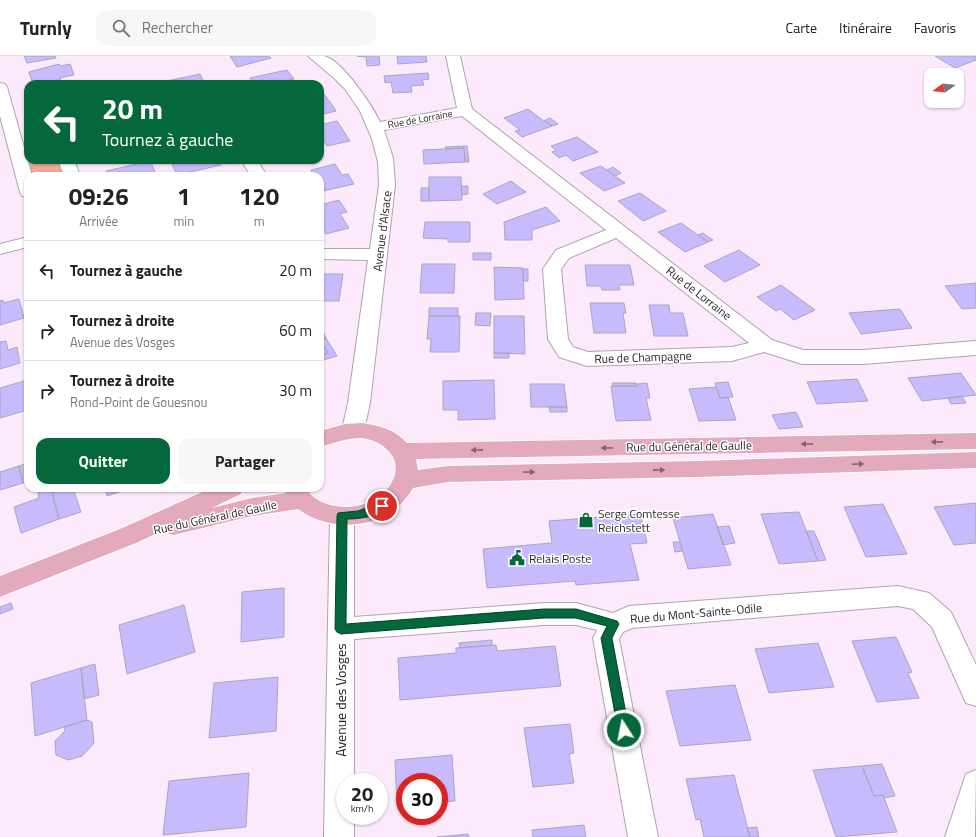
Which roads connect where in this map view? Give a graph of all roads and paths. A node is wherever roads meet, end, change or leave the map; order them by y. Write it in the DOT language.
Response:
graph roads {
  1 [pos="315,56"];
  2 [pos="453,56"];
  3 [pos="0,87"];
  4 [pos="465,111"];
  5 [pos="376,127"];
  6 [pos="15,142"];
  7 [pos="24,177"];
  8 [pos="618,231"];
  9 [pos="24,243"];
  10 [pos="0,249"];
  11 [pos="324,254"];
  12 [pos="379,255"];
  13 [pos="765,345"];
  14 [pos="976,348"];
  15 [pos="354,430"];
  16 [pos="324,437"];
  17 [pos="976,441"];
  18 [pos="402,451"];
  19 [pos="976,460"];
  20 [pos="406,480"];
  21 [pos="224,492"];
  22 [pos="298,494"];
  23 [pos="342,516"];
  24 [pos="128,536"];
  25 [pos="0,587"];
  26 [pos="614,624"];
  27 [pos="341,629"];
  28 [pos="976,694"];
  29 [pos="976,784"];
  30 [pos="339,837"];
  31 [pos="644,837"];
  32 [pos="960,837"];
  1 -- 5 [label="street, Avenue d'Alsace"];
  2 -- 4 [label="street, Rue de Lorraine"];
  3 -- 6 [label="street"];
  4 -- 5 [label="street, Rue de Lorraine"];
  4 -- 8 [label="street, Rue de Lorraine"];
  5 -- 12 [label="street, Avenue d'Alsace"];
  6 -- 7 [label="street"];
  8 -- 13 [label="street, Rue de Lorraine"];
  8 -- 13 [label="street, Rue de Champagne"];
  9 -- 10 [label="street"];
  11 -- 12 [label="street"];
  12 -- 15 [label="street, Avenue d'Alsace"];
  13 -- 14 [label="street, Rue de Lorraine"];
  15 -- 16 [label="main road"];
  15 -- 18 [label="main road"];
  17 -- 18 [label="main road, Rue du Général de Gaulle, one-way"];
  18 -- 20 [label="main road"];
  20 -- 19 [label="main road, Rue du Général de Gaulle, one-way"];
  20 -- 23 [label="main road"];
  21 -- 24 [label="main road, Rue du Général de Gaulle"];
  22 -- 23 [label="main road"];
  22 -- 24 [label="main road, Rue du Général de Gaulle"];
  23 -- 27 [label="street, Avenue des Vosges"];
  24 -- 25 [label="main road, Rue du Général de Gaulle"];
  26 -- 27 [label="street"];
  26 -- 28 [label="street, Rue du Mont-Sainte-Odile"];
  26 -- 31 [label="street, Rue du Mont-Sainte-Odile"];
  27 -- 30 [label="street, Avenue des Vosges"];
  29 -- 32 [label="street"];
}
